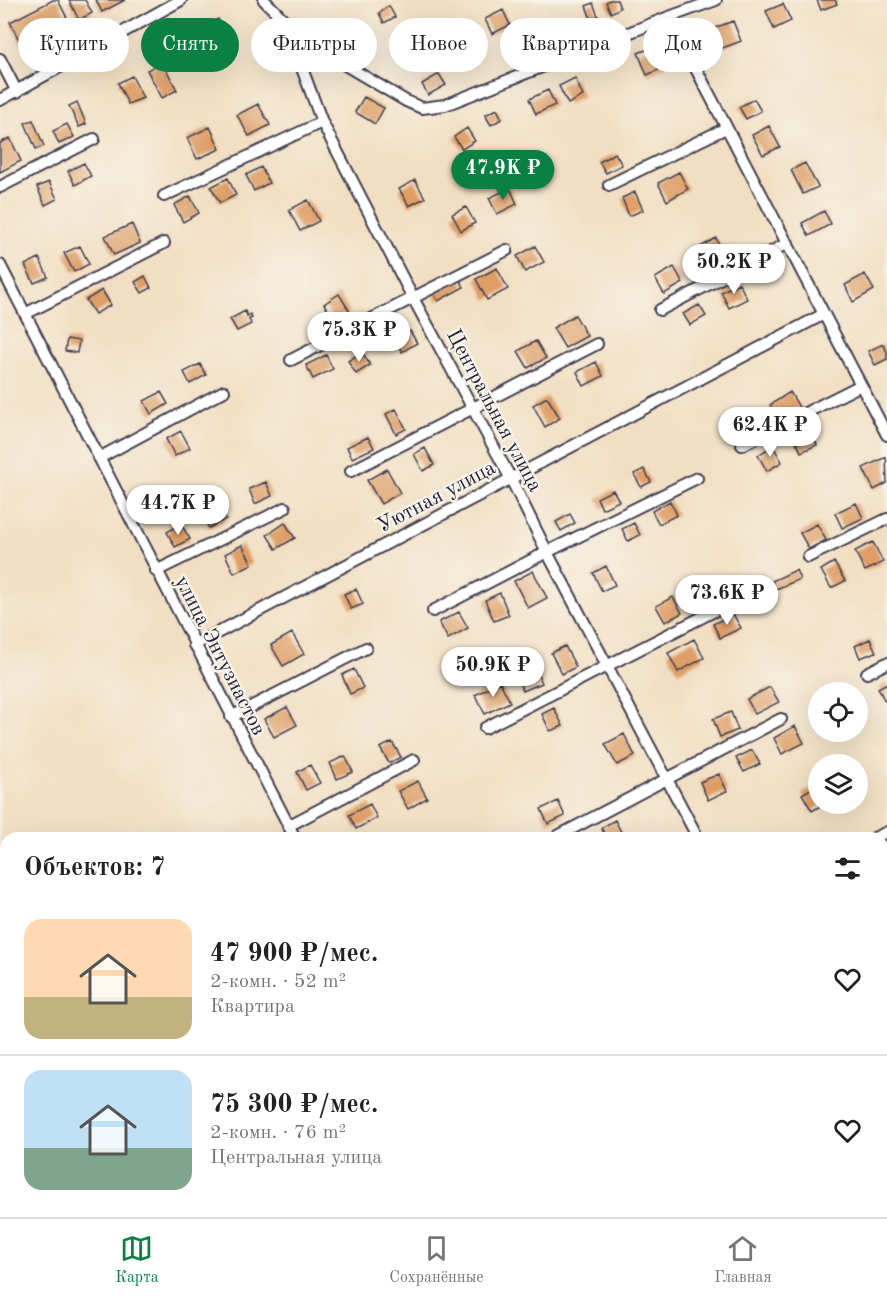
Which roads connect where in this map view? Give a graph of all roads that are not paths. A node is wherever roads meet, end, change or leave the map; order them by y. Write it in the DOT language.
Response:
graph roads {
  1 [pos="180,0"];
  2 [pos="264,0"];
  3 [pos="716,0"];
  4 [pos="669,17"];
  5 [pos="282,18"];
  6 [pos="0,59"];
  7 [pos="303,72"];
  8 [pos="357,72"];
  9 [pos="16,92"];
  10 [pos="0,100"];
  11 [pos="322,122"];
  12 [pos="726,128"];
  13 [pos="94,139"];
  14 [pos="609,184"];
  15 [pos="0,187"];
  16 [pos="164,196"];
  17 [pos="164,243"];
  18 [pos="788,243"];
  19 [pos="507,250"];
  20 [pos="0,265"];
  21 [pos="413,298"];
  22 [pos="660,310"];
  23 [pos="824,314"];
  24 [pos="25,315"];
  25 [pos="597,344"];
  26 [pos="291,360"];
  27 [pos="861,385"];
  28 [pos="224,391"];
  29 [pos="472,410"];
  30 [pos="887,435"];
  31 [pos="742,445"];
  32 [pos="99,458"];
  33 [pos="351,471"];
  34 [pos="697,478"];
  35 [pos="511,479"];
  36 [pos="285,508"];
  37 [pos="887,519"];
  38 [pos="547,552"];
  39 [pos="808,557"];
  40 [pos="156,571"];
  41 [pos="726,606"];
  42 [pos="433,611"];
  43 [pos="194,645"];
  44 [pos="366,648"];
  45 [pos="887,663"];
  46 [pos="608,664"];
  47 [pos="867,673"];
  48 [pos="231,717"];
  49 [pos="781,719"];
  50 [pos="485,728"];
  51 [pos="414,760"];
  52 [pos="668,779"];
  53 [pos="288,826"];
  54 [pos="292,832"];
  55 [pos="566,832"];
  56 [pos="695,832"];
  1 -- 9 [label="street"];
  2 -- 5 [label="street, Центральная улица"];
  3 -- 4 [label="street"];
  4 -- 8 [label="street"];
  4 -- 12 [label="street"];
  6 -- 9 [label="street"];
  7 -- 11 [label="street, Центральная улица"];
  9 -- 10 [label="street"];
  11 -- 16 [label="street"];
  11 -- 21 [label="street, Центральная улица"];
  12 -- 14 [label="street"];
  12 -- 18 [label="street"];
  13 -- 15 [label="street"];
  17 -- 24 [label="street"];
  18 -- 22 [label="street"];
  18 -- 23 [label="street"];
  19 -- 21 [label="street"];
  20 -- 24 [label="street, улица Энтузиастов"];
  21 -- 26 [label="street"];
  21 -- 29 [label="street, Центральная улица"];
  23 -- 27 [label="street"];
  23 -- 35 [label="street, Уютная улица"];
  24 -- 32 [label="street, улица Энтузиастов"];
  25 -- 29 [label="street"];
  27 -- 30 [label="street"];
  27 -- 31 [label="street"];
  28 -- 32 [label="street"];
  29 -- 33 [label="street"];
  29 -- 35 [label="street, Центральная улица"];
  32 -- 40 [label="street, улица Энтузиастов"];
  34 -- 38 [label="street"];
  35 -- 38 [label="street, Центральная улица"];
  35 -- 43 [label="street, Уютная улица"];
  36 -- 40 [label="street"];
  37 -- 39 [label="street"];
  38 -- 42 [label="street"];
  38 -- 46 [label="street, Центральная улица"];
  40 -- 43 [label="street, улица Энтузиастов"];
  41 -- 46 [label="street"];
  43 -- 48 [label="street, улица Энтузиастов"];
  44 -- 48 [label="street"];
  45 -- 47 [label="street"];
  46 -- 50 [label="street"];
  46 -- 52 [label="street, Центральная улица"];
  48 -- 53 [label="street, улица Энтузиастов"];
  49 -- 52 [label="street"];
  51 -- 53 [label="street"];
  52 -- 55 [label="street"];
  52 -- 56 [label="street, Центральная улица"];
  53 -- 54 [label="street, улица Энтузиастов"];
}
